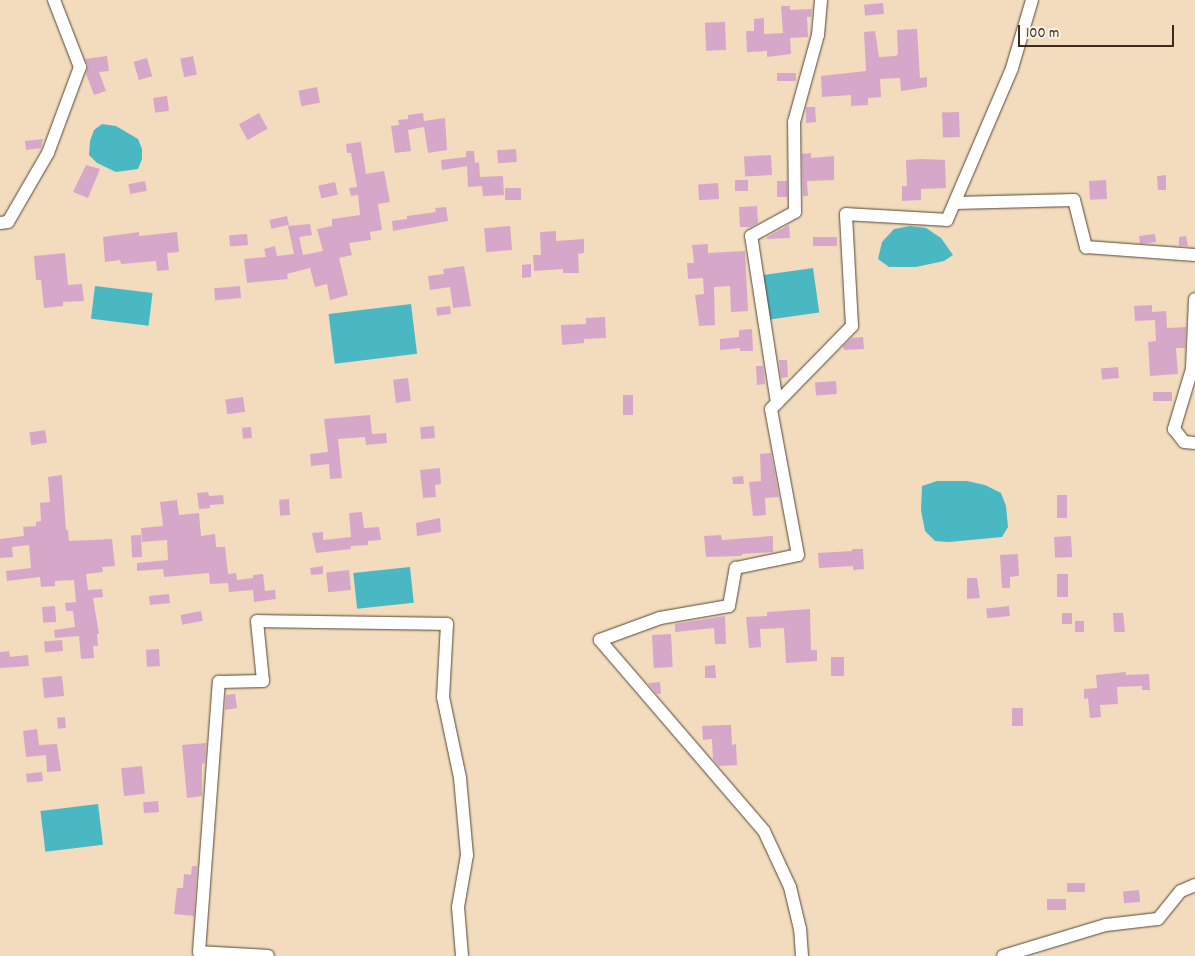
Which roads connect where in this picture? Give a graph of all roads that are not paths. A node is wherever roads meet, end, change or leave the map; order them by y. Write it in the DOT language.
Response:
graph roads {
  1 [pos="54,0"];
  2 [pos="821,0"];
  3 [pos="1032,0"];
  4 [pos="955,203"];
  5 [pos="0,223"];
  6 [pos="1195,255"];
  7 [pos="1195,299"];
  8 [pos="776,403"];
  9 [pos="1195,443"];
  10 [pos="1195,885"];
  11 [pos="268,956"];
  12 [pos="462,956"];
  13 [pos="802,956"];
  14 [pos="1003,956"];
  1 -- 5 [label="street"];
  2 -- 8 [label="street"];
  3 -- 4 [label="street"];
  4 -- 6 [label="street"];
  4 -- 8 [label="street"];
  7 -- 9 [label="street"];
  8 -- 13 [label="street"];
  10 -- 14 [label="street"];
  11 -- 12 [label="street"];
}
